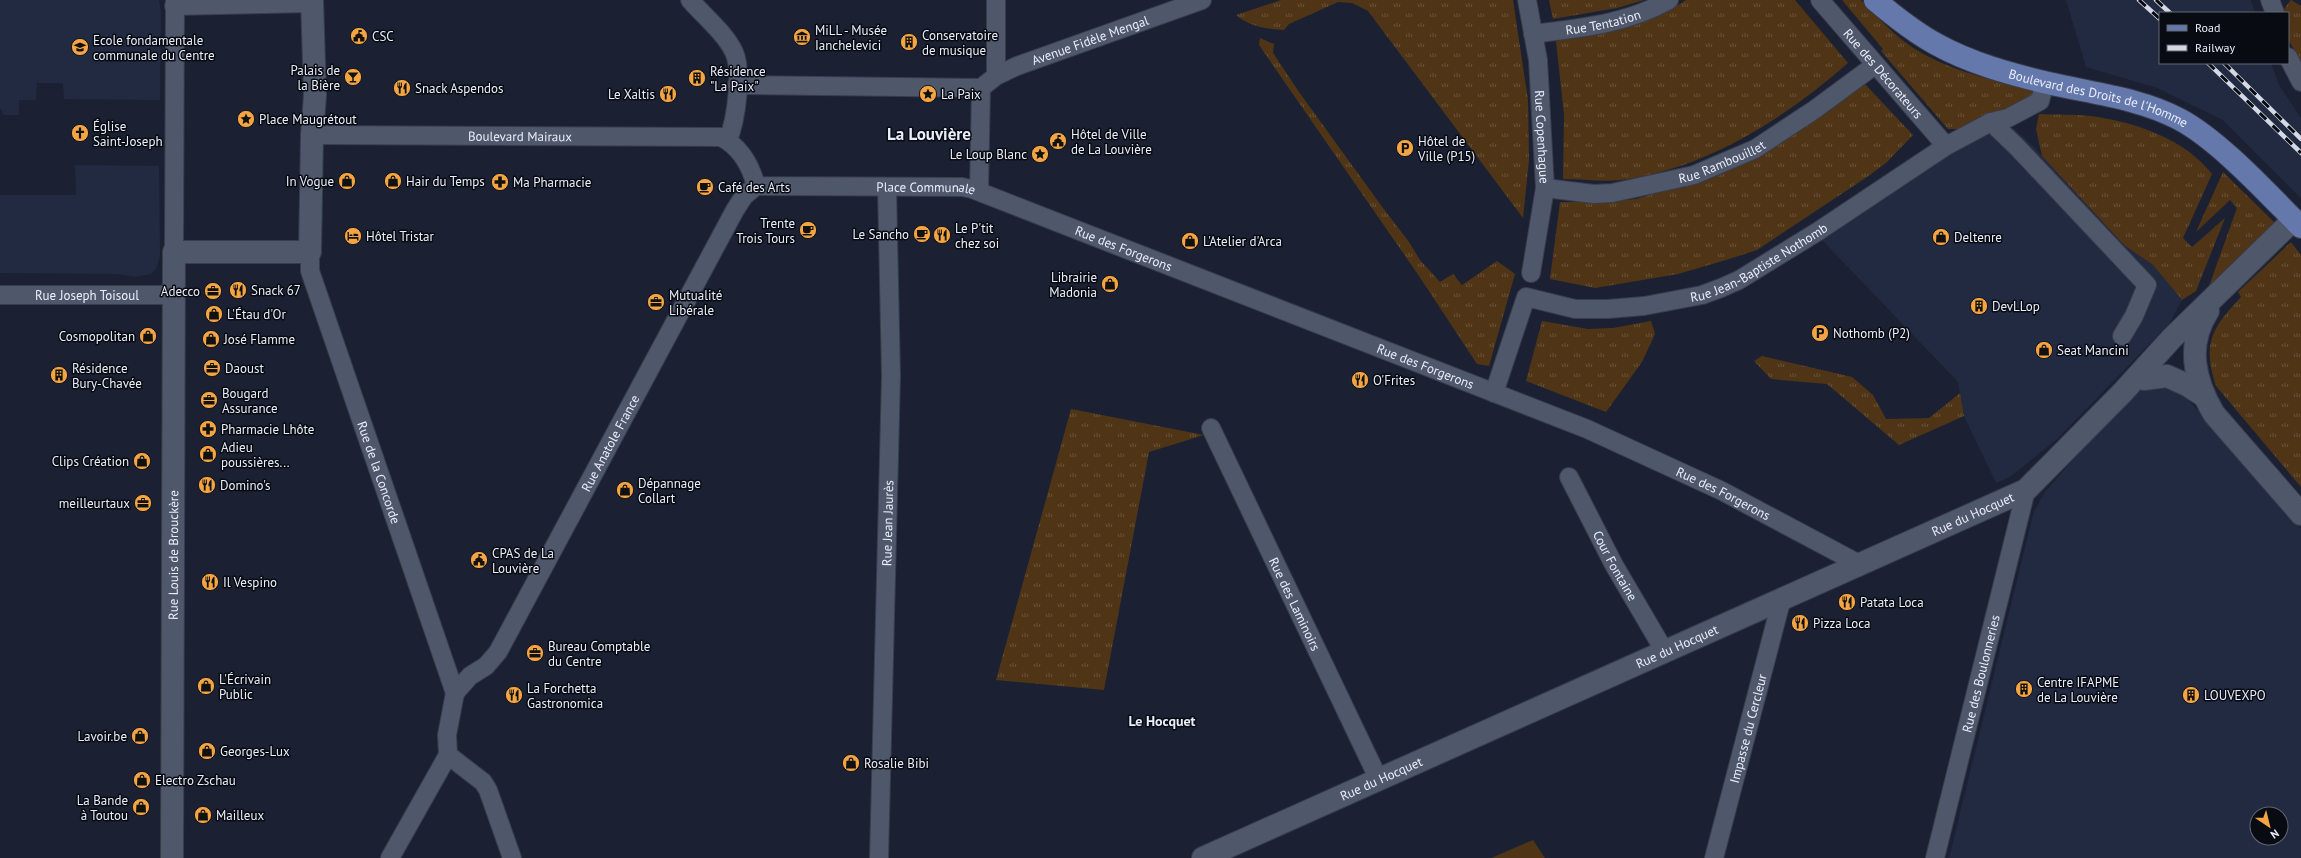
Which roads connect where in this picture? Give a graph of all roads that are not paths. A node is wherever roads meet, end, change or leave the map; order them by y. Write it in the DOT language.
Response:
graph roads {
  1 [pos="690,0"];
  2 [pos="996,0"];
  3 [pos="1202,0"];
  4 [pos="1527,0"];
  5 [pos="1669,0"];
  6 [pos="1820,0"];
  7 [pos="1875,0"];
  8 [pos="2270,0"];
  9 [pos="312,2"];
  10 [pos="175,3"];
  11 [pos="2275,12"];
  12 [pos="1533,34"];
  13 [pos="2289,59"];
  14 [pos="1875,65"];
  15 [pos="996,76"];
  16 [pos="737,77"];
  17 [pos="2045,82"];
  18 [pos="2301,82"];
  19 [pos="981,88"];
  20 [pos="1991,122"];
  21 [pos="312,135"];
  22 [pos="728,140"];
  23 [pos="1946,146"];
  24 [pos="756,186"];
  25 [pos="887,188"];
  26 [pos="1545,188"];
  27 [pos="980,191"];
  28 [pos="2293,228"];
  29 [pos="174,252"];
  30 [pos="310,252"];
  31 [pos="1531,274"];
  32 [pos="0,295"];
  33 [pos="174,295"];
  34 [pos="2216,298"];
  35 [pos="2122,336"];
  36 [pos="2195,347"];
  37 [pos="2144,379"];
  38 [pos="1494,393"];
  39 [pos="2122,393"];
  40 [pos="2204,396"];
  41 [pos="1211,428"];
  42 [pos="1569,477"];
  43 [pos="2026,490"];
  44 [pos="2301,514"];
  45 [pos="1861,565"];
  46 [pos="1782,598"];
  47 [pos="1665,652"];
  48 [pos="455,693"];
  49 [pos="448,755"];
  50 [pos="1379,780"];
  51 [pos="172,858"];
  52 [pos="390,858"];
  53 [pos="512,858"];
  54 [pos="879,858"];
  55 [pos="1203,858"];
  56 [pos="1714,858"];
  57 [pos="1935,858"];
  1 -- 16 [label="street"];
  2 -- 15 [label="street"];
  3 -- 15 [label="street, Avenue Fidèle Mengal"];
  4 -- 12 [label="street, Rue Copenhague"];
  5 -- 12 [label="street, Rue Tentation"];
  6 -- 14 [label="street, Rue des Décorateurs"];
  7 -- 17 [label="main road, Boulevard des Droits de l'Homme"];
  8 -- 11 [label="street"];
  9 -- 10 [label="street"];
  9 -- 21 [label="street"];
  10 -- 29 [label="street"];
  12 -- 26 [label="street, Rue Copenhague"];
  13 -- 18 [label="street"];
  14 -- 23 [label="street, Rue des Décorateurs"];
  14 -- 26 [label="street, Rue Rambouillet"];
  15 -- 19 [label="street, Avenue Fidèle Mengal"];
  16 -- 19 [label="street"];
  16 -- 22 [label="street"];
  17 -- 20 [label="street, Rue Jean-Baptiste Nothomb"];
  17 -- 28 [label="main road, Boulevard des Droits de l'Homme"];
  19 -- 27 [label="street, Place Communale"];
  20 -- 23 [label="street, Rue Jean-Baptiste Nothomb"];
  20 -- 35 [label="street"];
  21 -- 22 [label="street, Boulevard Mairaux"];
  21 -- 30 [label="street"];
  22 -- 24 [label="street"];
  23 -- 38 [label="street, Rue Jean-Baptiste Nothomb"];
  24 -- 25 [label="street, Place Communale"];
  24 -- 48 [label="street, Rue Anatole France"];
  25 -- 27 [label="street, Place Communale"];
  25 -- 54 [label="street, Rue Jean Jaurès"];
  26 -- 31 [label="street, Rue Copenhague"];
  27 -- 38 [label="street, Rue des Forgerons"];
  28 -- 34 [label="street, Rue du Hocquet"];
  29 -- 30 [label="street"];
  29 -- 33 [label="street, Rue Louis de Brouckère"];
  30 -- 48 [label="street, Rue de la Concorde"];
  32 -- 33 [label="street, Rue Joseph Toisoul"];
  33 -- 51 [label="street, Rue Louis de Brouckère"];
  34 -- 36 [label="street, Rue du Hocquet"];
  34 -- 39 [label="street, Rue du Hocquet"];
  36 -- 37 [label="street, Rue du Hocquet"];
  36 -- 40 [label="street"];
  37 -- 39 [label="street, Rue du Hocquet"];
  37 -- 40 [label="street, Rue du Hocquet"];
  38 -- 45 [label="street, Rue des Forgerons"];
  39 -- 43 [label="street, Rue du Hocquet"];
  40 -- 44 [label="street"];
  41 -- 50 [label="street, Rue des Laminoirs"];
  42 -- 47 [label="street, Cour Fontaine"];
  43 -- 45 [label="street, Rue du Hocquet"];
  43 -- 57 [label="street, Rue des Boulonneries"];
  45 -- 46 [label="street, Rue du Hocquet"];
  46 -- 47 [label="street, Rue du Hocquet"];
  46 -- 56 [label="street, Impasse du Cercleur"];
  47 -- 50 [label="street, Rue du Hocquet"];
  48 -- 49 [label="street"];
  49 -- 52 [label="street"];
  49 -- 53 [label="street"];
  50 -- 55 [label="street, Rue du Hocquet"];
}
